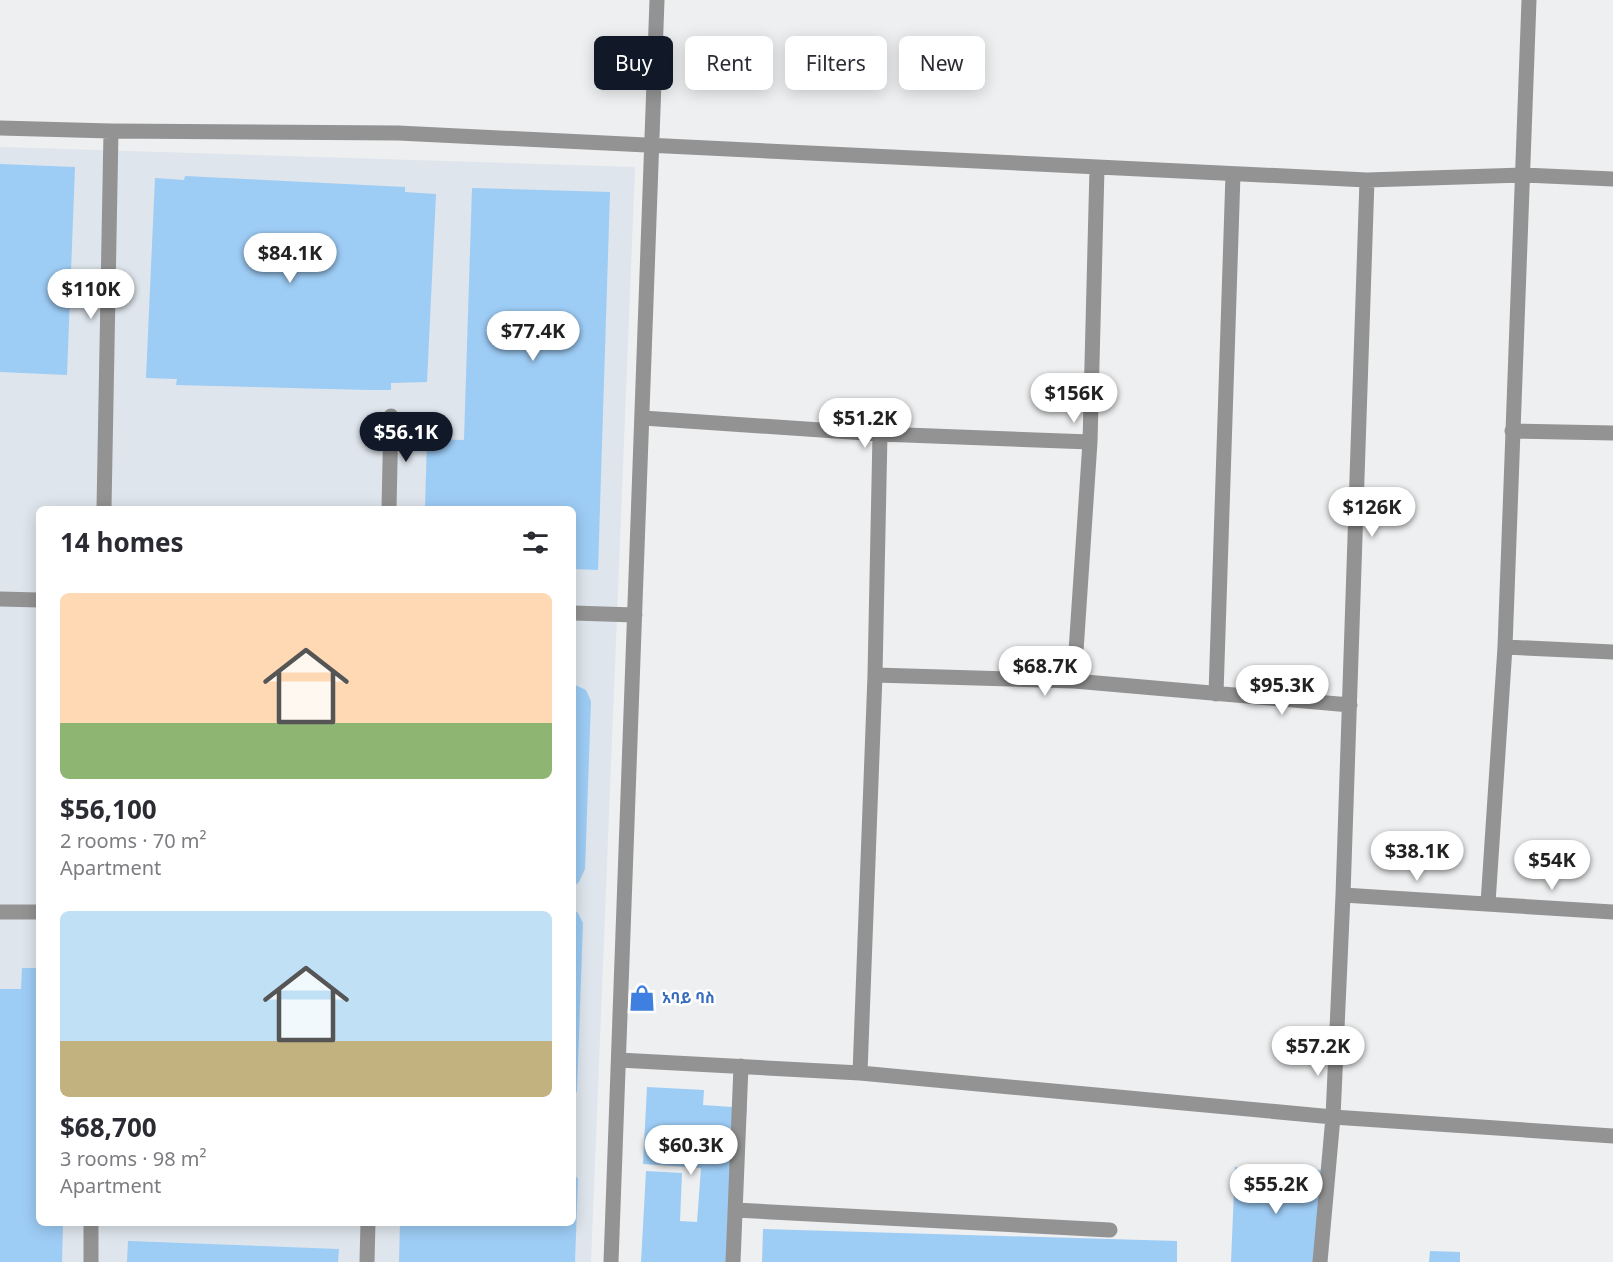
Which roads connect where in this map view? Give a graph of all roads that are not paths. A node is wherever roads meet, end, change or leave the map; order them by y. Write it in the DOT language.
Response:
graph roads {
  1 [pos="657,0"];
  2 [pos="1529,0"];
  3 [pos="0,128"];
  4 [pos="111,131"];
  5 [pos="652,145"];
  6 [pos="1098,168"];
  7 [pos="1233,174"];
  8 [pos="1523,175"];
  9 [pos="1613,179"];
  10 [pos="1368,180"];
  11 [pos="391,416"];
  12 [pos="643,418"];
  13 [pos="1512,430"];
  14 [pos="1613,433"];
  15 [pos="880,434"];
  16 [pos="1090,442"];
  17 [pos="104,506"];
  18 [pos="388,506"];
  19 [pos="0,599"];
  20 [pos="36,600"];
  21 [pos="576,613"];
  22 [pos="635,615"];
  23 [pos="1505,647"];
  24 [pos="1613,652"];
  25 [pos="875,675"];
  26 [pos="1074,681"];
  27 [pos="1216,694"];
  28 [pos="1350,705"];
  29 [pos="1343,895"];
  30 [pos="1488,903"];
  31 [pos="0,912"];
  32 [pos="36,912"];
  33 [pos="1613,912"];
  34 [pos="619,1060"];
  35 [pos="741,1066"];
  36 [pos="860,1073"];
  37 [pos="1333,1117"];
  38 [pos="1613,1136"];
  39 [pos="736,1210"];
  40 [pos="91,1226"];
  41 [pos="368,1226"];
  42 [pos="1110,1230"];
  43 [pos="91,1262"];
  44 [pos="367,1262"];
  45 [pos="611,1262"];
  46 [pos="733,1262"];
  47 [pos="1320,1262"];
  1 -- 5 [label="street"];
  2 -- 8 [label="street"];
  3 -- 4 [label="street"];
  4 -- 5 [label="street"];
  4 -- 17 [label="street"];
  5 -- 6 [label="street"];
  5 -- 12 [label="street"];
  6 -- 7 [label="street"];
  6 -- 16 [label="street"];
  7 -- 10 [label="street"];
  7 -- 27 [label="street"];
  8 -- 9 [label="street"];
  8 -- 10 [label="street"];
  8 -- 13 [label="street"];
  10 -- 28 [label="street"];
  11 -- 18 [label="street"];
  12 -- 15 [label="street"];
  12 -- 22 [label="street"];
  13 -- 14 [label="street"];
  13 -- 23 [label="street"];
  15 -- 16 [label="street"];
  15 -- 25 [label="street"];
  16 -- 26 [label="street"];
  19 -- 20 [label="street"];
  21 -- 22 [label="street"];
  22 -- 34 [label="street"];
  23 -- 24 [label="street"];
  23 -- 30 [label="street"];
  25 -- 26 [label="street"];
  25 -- 36 [label="street"];
  26 -- 27 [label="street"];
  27 -- 28 [label="street"];
  28 -- 29 [label="street"];
  29 -- 30 [label="street"];
  29 -- 37 [label="street"];
  30 -- 33 [label="street"];
  31 -- 32 [label="street"];
  34 -- 35 [label="street"];
  34 -- 45 [label="street"];
  35 -- 36 [label="street"];
  35 -- 39 [label="street"];
  36 -- 37 [label="street"];
  37 -- 38 [label="street"];
  37 -- 47 [label="street"];
  39 -- 42 [label="street"];
  39 -- 46 [label="street"];
  40 -- 43 [label="street"];
  41 -- 44 [label="street"];
}
